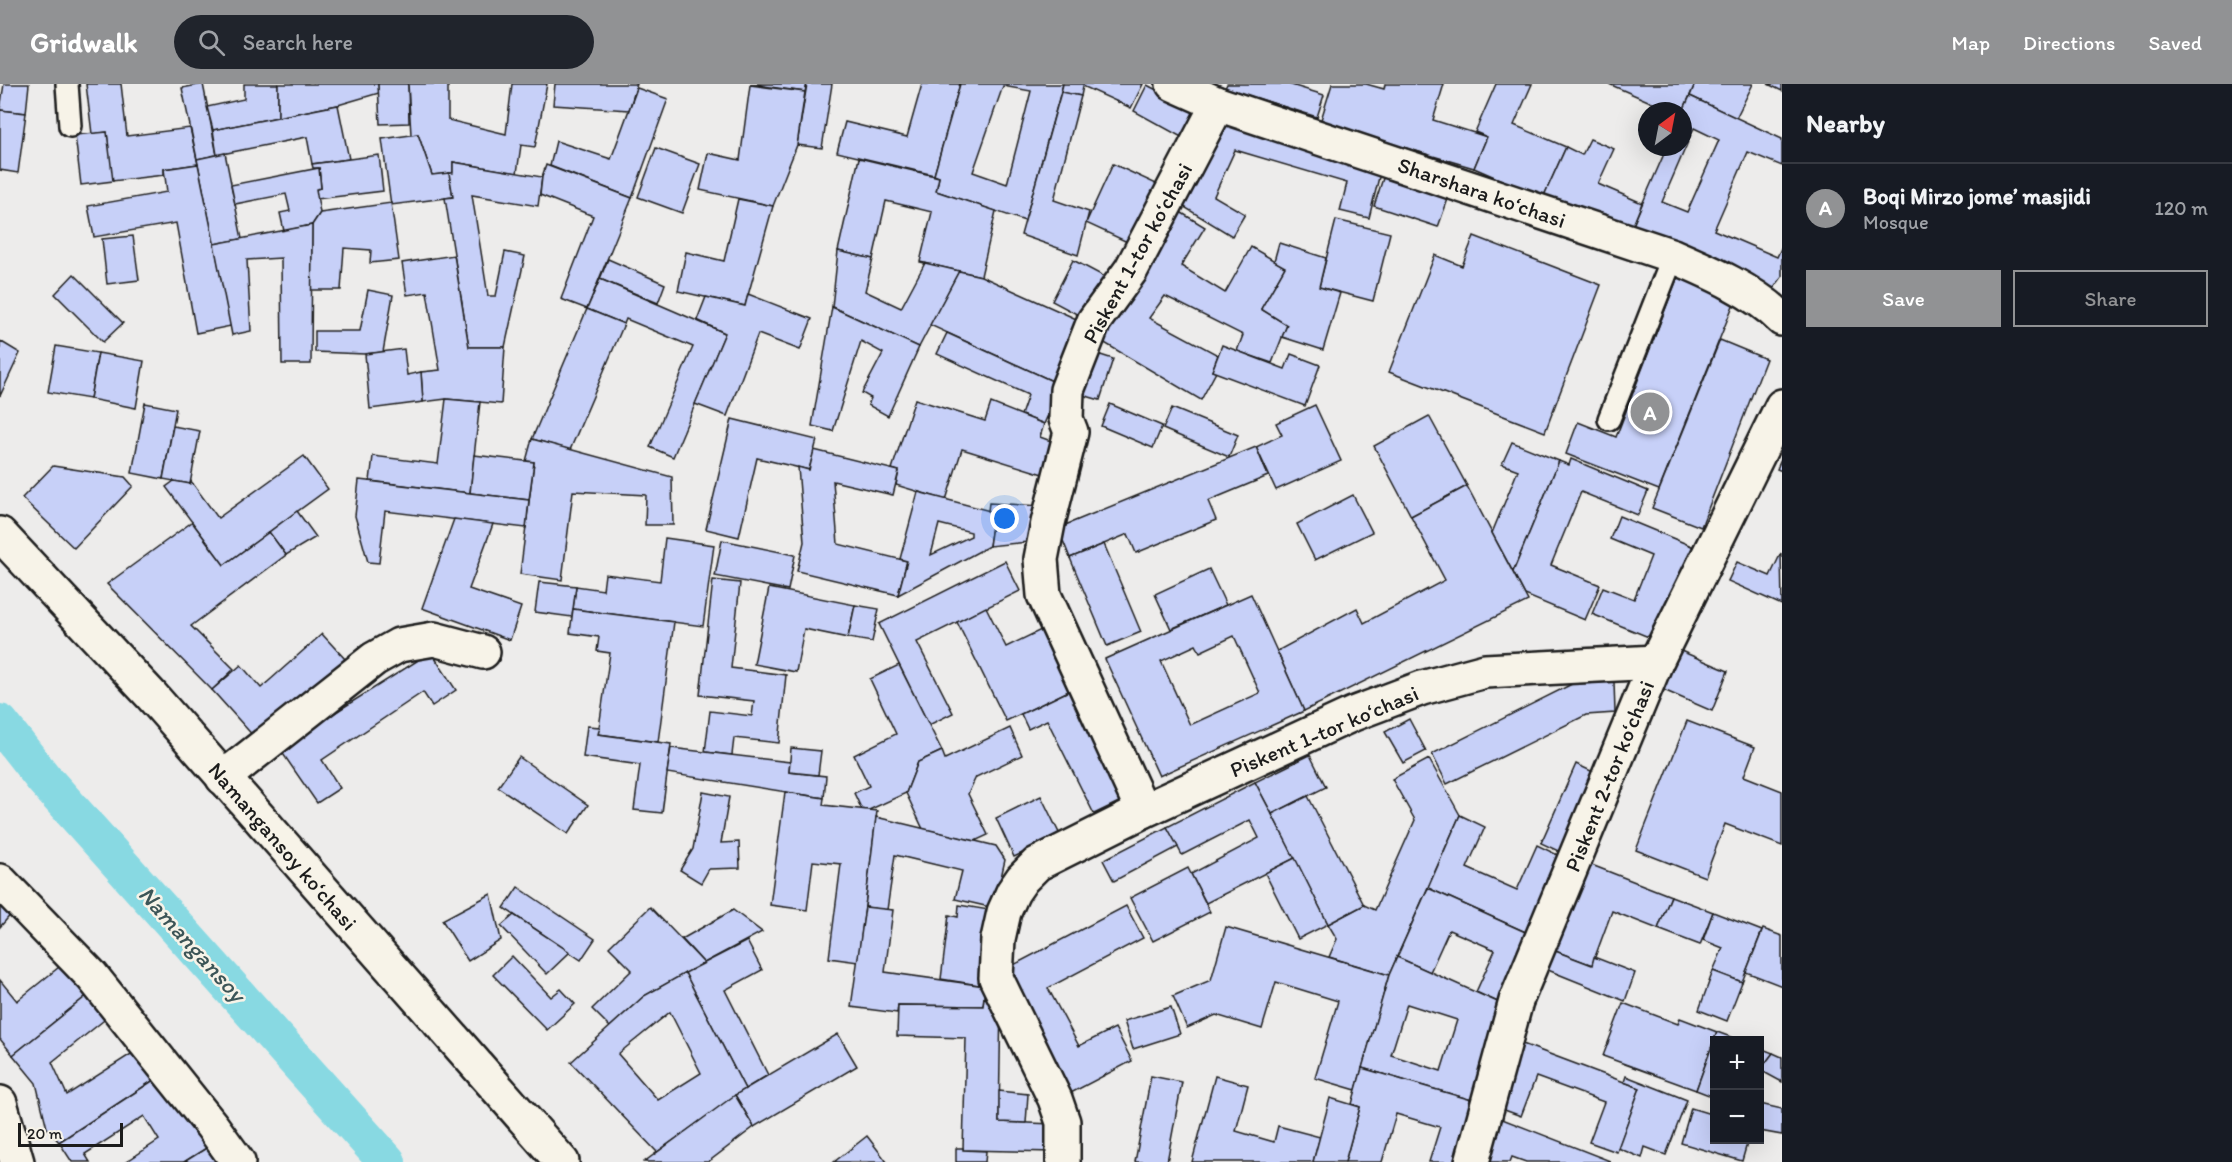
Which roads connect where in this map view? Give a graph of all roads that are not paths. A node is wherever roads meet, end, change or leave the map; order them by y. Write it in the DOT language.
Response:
graph roads {
  1 [pos="66,84"];
  2 [pos="1173,84"];
  3 [pos="1218,104"];
  4 [pos="70,126"];
  5 [pos="1673,256"];
  6 [pos="1778,306"];
  7 [pos="1782,406"];
  8 [pos="1609,419"];
  9 [pos="0,534"];
  10 [pos="483,652"];
  11 [pos="1656,662"];
  12 [pos="223,778"];
  13 [pos="1143,811"];
  14 [pos="0,881"];
  15 [pos="0,1103"];
  16 [pos="16,1162"];
  17 [pos="238,1162"];
  18 [pos="562,1162"];
  19 [pos="1063,1162"];
  20 [pos="1472,1162"];
  1 -- 4 [label="lane"];
  2 -- 3 [label="street, Sharshara koʻchasi"];
  3 -- 5 [label="street, Sharshara koʻchasi"];
  3 -- 13 [label="street, Piskent 1-tor koʻchasi"];
  5 -- 6 [label="street, Sharshara koʻchasi"];
  5 -- 8 [label="lane"];
  7 -- 11 [label="street, Piskent 2-tor koʻchasi"];
  9 -- 12 [label="street, Namangansoy koʻchasi"];
  10 -- 12 [label="street"];
  11 -- 13 [label="street, Piskent 1-tor koʻchasi"];
  11 -- 20 [label="street, Piskent 2-tor koʻchasi"];
  12 -- 18 [label="street, Namangansoy koʻchasi"];
  13 -- 19 [label="street, Piskent 1-tor koʻchasi"];
  14 -- 17 [label="street"];
  15 -- 16 [label="street"];
}
